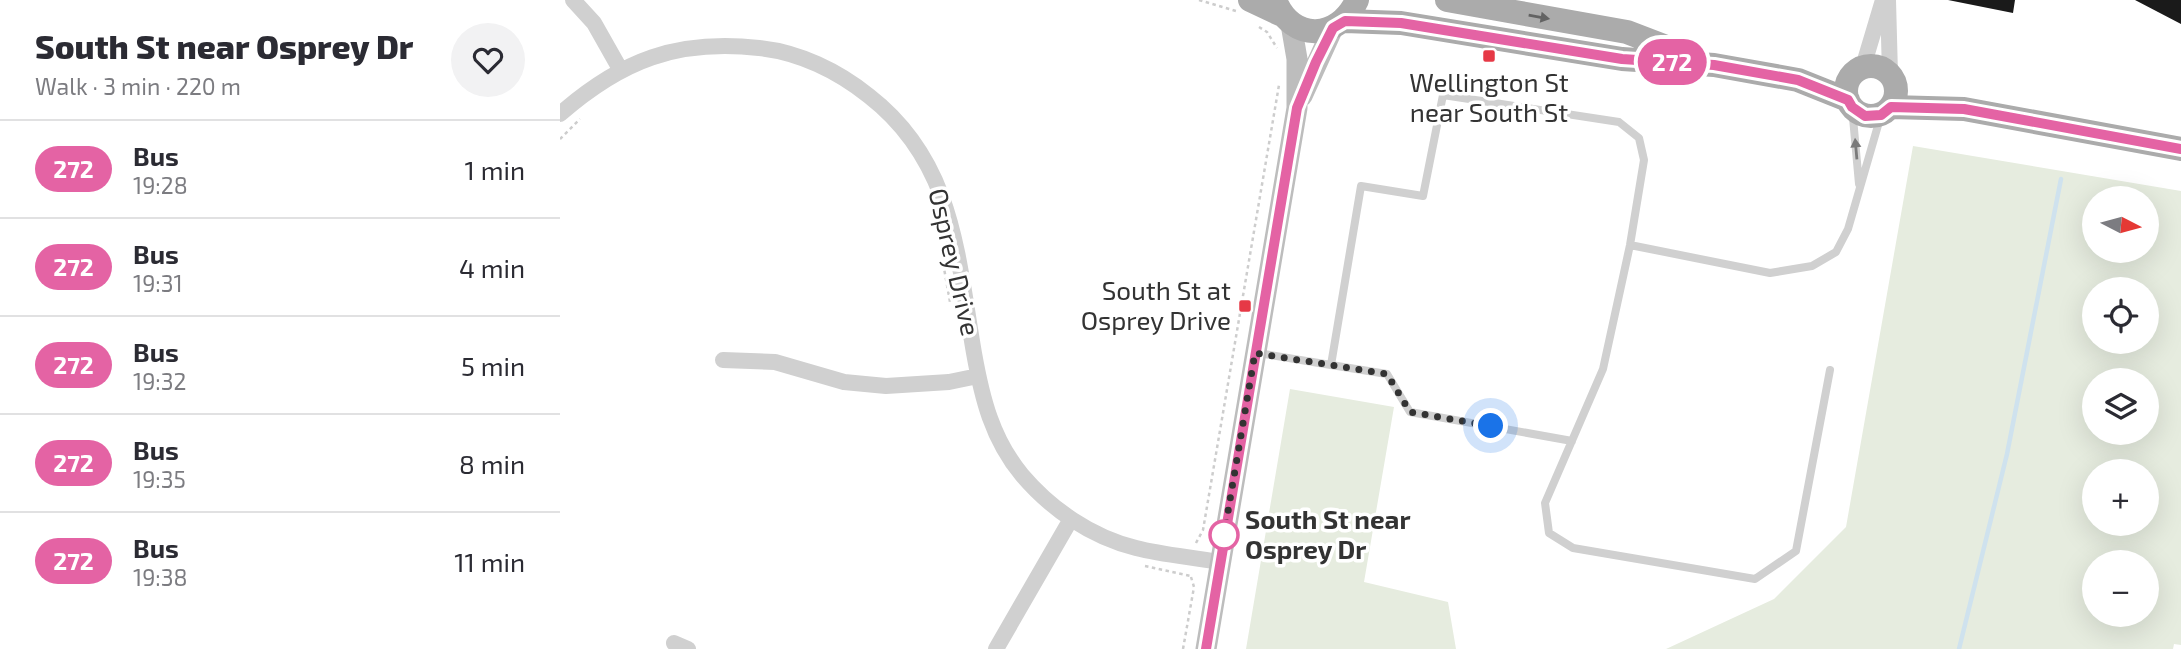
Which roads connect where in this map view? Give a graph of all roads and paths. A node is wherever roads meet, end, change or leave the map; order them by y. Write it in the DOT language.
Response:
graph roads {
  1 [pos="573,0"];
  2 [pos="1199,0"];
  3 [pos="1447,0"];
  4 [pos="1885,0"];
  5 [pos="1245,6"];
  6 [pos="1283,13"];
  7 [pos="1345,16"];
  8 [pos="1257,26"];
  9 [pos="1278,54"];
  10 [pos="1714,65"];
  11 [pos="620,69"];
  12 [pos="1860,69"];
  13 [pos="1280,79"];
  14 [pos="1798,80"];
  15 [pos="1889,95"];
  16 [pos="1850,103"];
  17 [pos="1297,108"];
  18 [pos="560,114"];
  19 [pos="582,117"];
  20 [pos="560,139"];
  21 [pos="2181,149"];
  22 [pos="1860,190"];
  23 [pos="1630,245"];
  24 [pos="940,246"];
  25 [pos="951,312"];
  26 [pos="1255,353"];
  27 [pos="723,360"];
  28 [pos="1331,365"];
  29 [pos="1830,370"];
  30 [pos="978,376"];
  31 [pos="1572,441"];
  32 [pos="1071,519"];
  33 [pos="1195,546"];
  34 [pos="1219,562"];
  35 [pos="1192,572"];
  36 [pos="996,649"];
  37 [pos="1183,649"];
  38 [pos="1206,649"];
  1 -- 11 [label="street"];
  2 -- 5 [label="path"];
  3 -- 10 [label="main road, one-way"];
  4 -- 12 [label="street"];
  4 -- 15 [label="street"];
  5 -- 6 [label="main road"];
  6 -- 7 [label="main road"];
  6 -- 17 [label="street"];
  7 -- 10 [label="main road"];
  7 -- 17 [label="street"];
  8 -- 9 [label="path"];
  10 -- 14 [label="main road"];
  11 -- 18 [label="street, Osprey Drive"];
  11 -- 30 [label="street, Osprey Drive"];
  12 -- 14 [label="main road"];
  12 -- 15 [label="main road"];
  12 -- 16 [label="main road"];
  13 -- 33 [label="path"];
  14 -- 16 [label="main road"];
  15 -- 16 [label="main road"];
  15 -- 21 [label="main road"];
  15 -- 22 [label="lane"];
  22 -- 16 [label="lane, one-way"];
  17 -- 26 [label="street"];
  19 -- 20 [label="path"];
  22 -- 23 [label="lane"];
  23 -- 28 [label="lane"];
  23 -- 31 [label="lane"];
  24 -- 25 [label="path"];
  26 -- 28 [label="lane"];
  26 -- 34 [label="street"];
  27 -- 30 [label="street"];
  28 -- 31 [label="lane"];
  29 -- 31 [label="lane"];
  30 -- 32 [label="street, Osprey Drive"];
  32 -- 34 [label="street, Osprey Drive"];
  32 -- 36 [label="street"];
  34 -- 38 [label="street"];
  35 -- 37 [label="path"];
}
